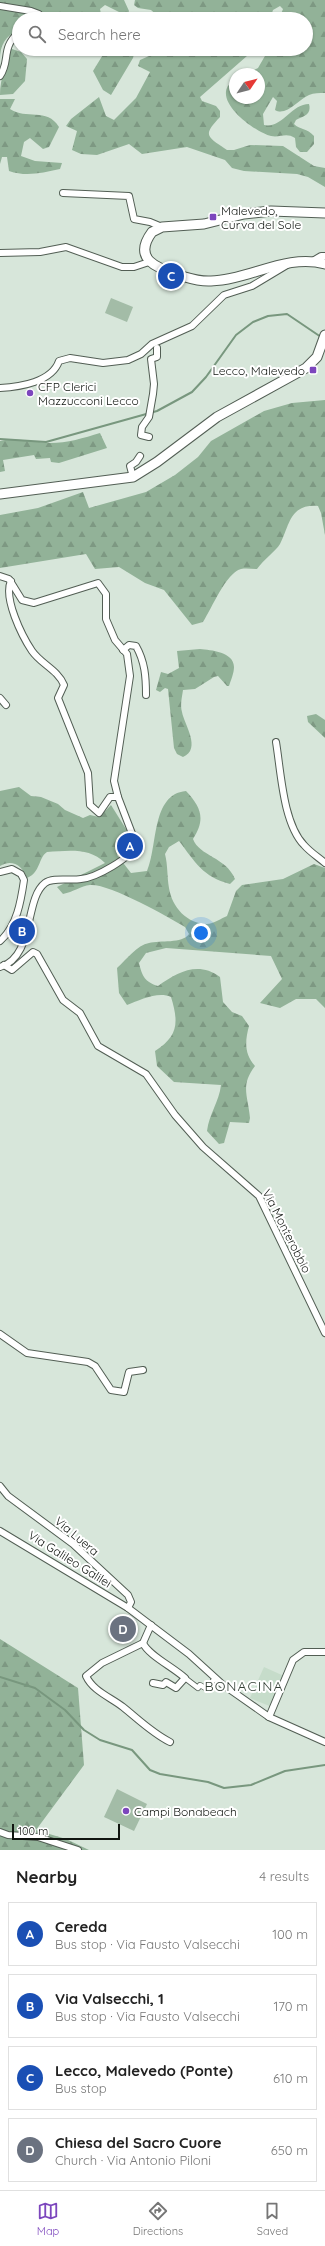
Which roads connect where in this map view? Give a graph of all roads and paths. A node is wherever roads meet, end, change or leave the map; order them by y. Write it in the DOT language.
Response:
graph roads {
  1 [pos="0,6"];
  2 [pos="34,12"];
  3 [pos="12,37"];
  4 [pos="0,76"];
  5 [pos="63,193"];
  6 [pos="325,213"];
  7 [pos="162,228"];
  8 [pos="0,253"];
  9 [pos="325,256"];
  10 [pos="149,262"];
  11 [pos="311,262"];
  12 [pos="288,264"];
  13 [pos="325,264"];
  14 [pos="325,335"];
  15 [pos="157,348"];
  16 [pos="322,351"];
  17 [pos="0,388"];
  18 [pos="149,437"];
  19 [pos="140,456"];
  20 [pos="133,477"];
  21 [pos="0,494"];
  22 [pos="0,576"];
  23 [pos="11,581"];
  24 [pos="123,650"];
  25 [pos="146,695"];
  26 [pos="0,698"];
  27 [pos="6,705"];
  28 [pos="276,742"];
  29 [pos="118,797"];
  30 [pos="325,863"];
  31 [pos="0,872"];
  32 [pos="0,941"];
  33 [pos="2,966"];
  34 [pos="325,1333"];
  35 [pos="0,1334"];
  36 [pos="143,1370"];
  37 [pos="0,1486"];
  38 [pos="0,1530"];
  39 [pos="128,1608"];
  40 [pos="151,1625"];
  41 [pos="143,1642"];
  42 [pos="325,1652"];
  43 [pos="185,1678"];
  44 [pos="215,1678"];
  45 [pos="153,1683"];
  46 [pos="269,1718"];
  47 [pos="170,1742"];
  48 [pos="325,1742"];
  49 [pos="0,1832"];
  50 [pos="78,1850"];
  1 -- 2 [label="street"];
  3 -- 4 [label="street"];
  5 -- 7 [label="street"];
  6 -- 7 [label="main road"];
  7 -- 10 [label="main road"];
  8 -- 10 [label="street"];
  9 -- 11 [label="street"];
  10 -- 12 [label="main road"];
  11 -- 12 [label="main road"];
  11 -- 13 [label="main road"];
  12 -- 17 [label="street"];
  14 -- 16 [label="main road"];
  15 -- 18 [label="street"];
  16 -- 20 [label="main road"];
  19 -- 20 [label="street"];
  20 -- 21 [label="main road"];
  22 -- 23 [label="street"];
  23 -- 24 [label="street"];
  23 -- 29 [label="street"];
  24 -- 25 [label="street"];
  24 -- 29 [label="street"];
  26 -- 27 [label="street"];
  28 -- 30 [label="street"];
  29 -- 33 [label="street"];
  31 -- 32 [label="street"];
  33 -- 34 [label="street, Via Monterobbio"];
  35 -- 36 [label="street"];
  37 -- 39 [label="street, Via Luera"];
  38 -- 39 [label="street, Via Galileo Galilei"];
  39 -- 40 [label="street, Via Galileo Galilei"];
  40 -- 41 [label="street"];
  40 -- 44 [label="street, Via Galileo Galilei"];
  41 -- 43 [label="street"];
  41 -- 47 [label="street"];
  42 -- 46 [label="street"];
  43 -- 44 [label="street"];
  43 -- 45 [label="street"];
  44 -- 46 [label="street, Via Galileo Galilei"];
  46 -- 48 [label="street, Via Galileo Galilei"];
  49 -- 50 [label="street"];
}
